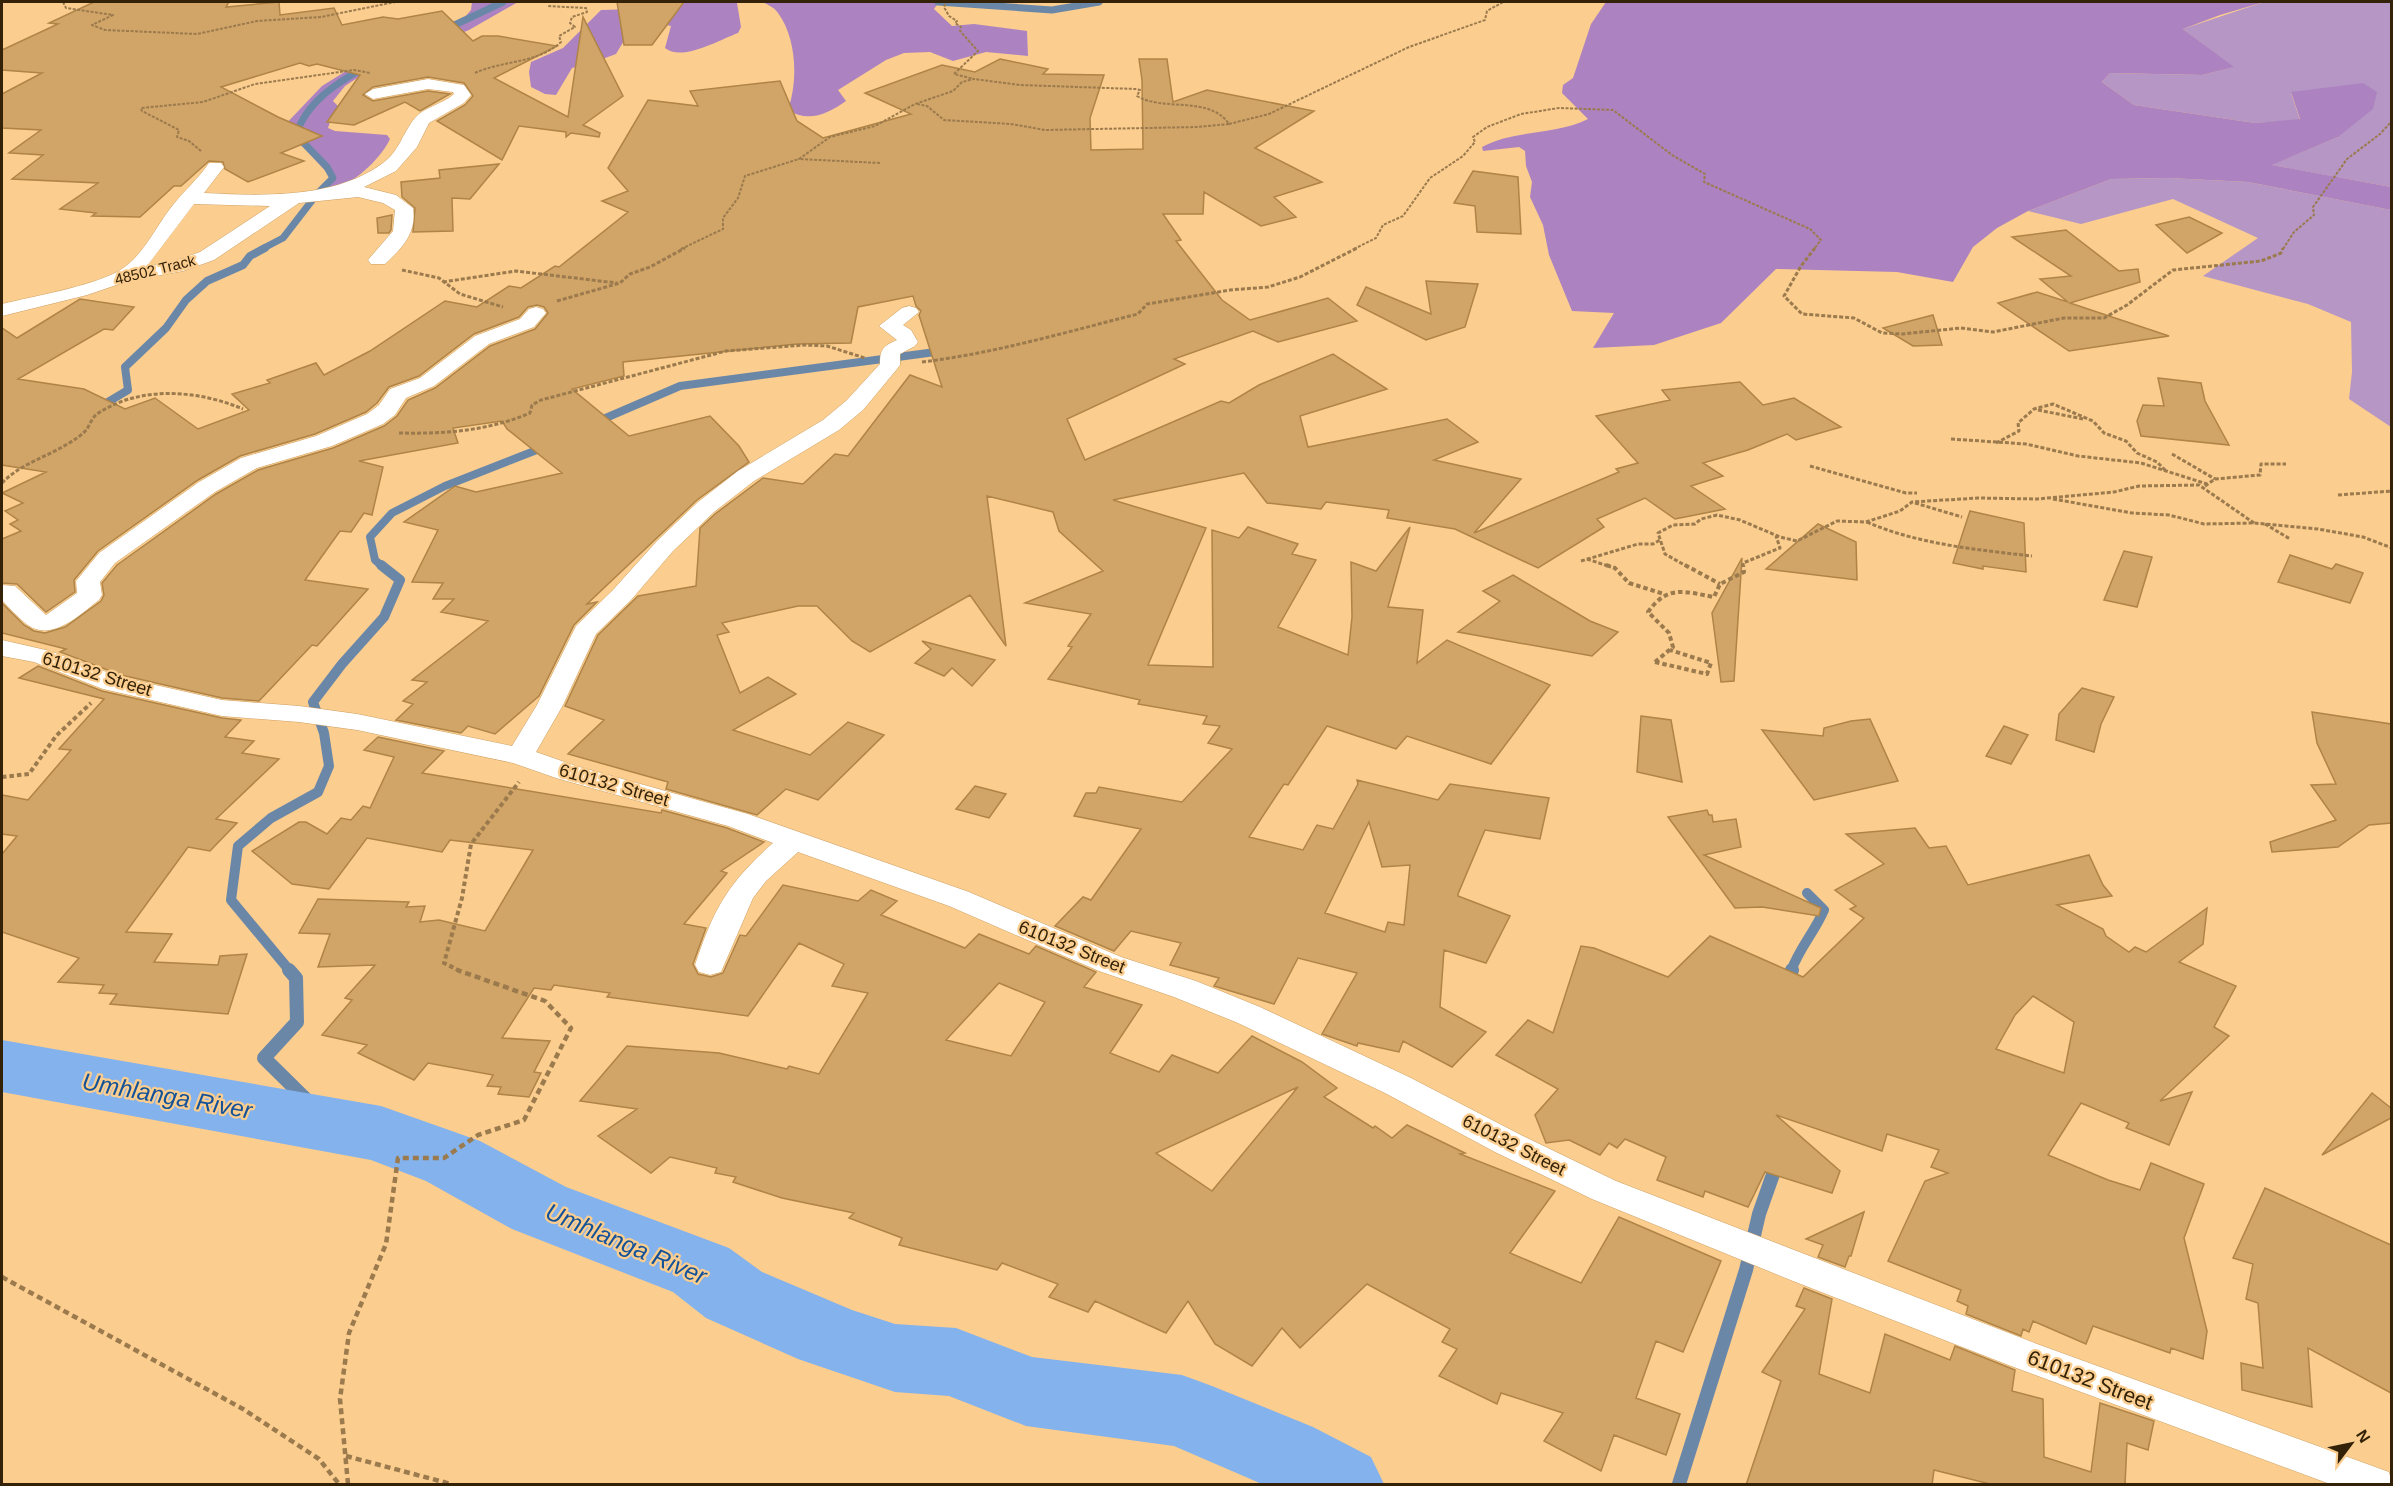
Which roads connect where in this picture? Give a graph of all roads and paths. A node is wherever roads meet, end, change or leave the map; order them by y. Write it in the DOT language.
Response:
graph roads {
  1 [pos="63,2"];
  2 [pos="395,2"];
  3 [pos="946,2"];
  4 [pos="1503,2"];
  5 [pos="547,6"];
  6 [pos="366,70"];
  7 [pos="974,79"];
  8 [pos="447,86"];
  9 [pos="373,94"];
  10 [pos="917,104"];
  11 [pos="2391,121"];
  12 [pos="1228,124"];
  13 [pos="799,159"];
  14 [pos="880,163"];
  15 [pos="215,167"];
  16 [pos="337,191"];
  17 [pos="188,198"];
  18 [pos="294,198"];
  19 [pos="378,260"];
  20 [pos="124,276"];
  21 [pos="442,282"];
  22 [pos="620,283"];
  23 [pos="2,310"];
  24 [pos="909,312"];
  25 [pos="536,313"];
  26 [pos="890,365"];
  27 [pos="243,409"];
  28 [pos="2034,409"];
  29 [pos="2093,421"];
  30 [pos="353,429"];
  31 [pos="1951,439"];
  32 [pos="1996,443"];
  33 [pos="2172,454"];
  34 [pos="2286,464"];
  35 [pos="1810,466"];
  36 [pos="2167,471"];
  37 [pos="2215,479"];
  38 [pos="2,483"];
  39 [pos="2207,484"];
  40 [pos="2202,488"];
  41 [pos="2391,491"];
  42 [pos="1906,493"];
  43 [pos="1917,493"];
  44 [pos="2338,495"];
  45 [pos="2045,497"];
  46 [pos="1911,503"];
  47 [pos="1962,517"];
  48 [pos="1866,522"];
  49 [pos="2254,523"];
  50 [pos="2264,524"];
  51 [pos="1776,535"];
  52 [pos="2290,539"];
  53 [pos="1660,540"];
  54 [pos="2391,548"];
  55 [pos="2032,556"];
  56 [pos="1587,559"];
  57 [pos="1581,561"];
  58 [pos="1720,584"];
  59 [pos="2,593"];
  60 [pos="1664,595"];
  61 [pos="2,648"];
  62 [pos="1670,650"];
  63 [pos="112,683"];
  64 [pos="527,758"];
  65 [pos="2,777"];
  66 [pos="793,840"];
  67 [pos="710,965"];
  68 [pos="2,1277"];
  69 [pos="346,1456"];
  70 [pos="339,1485"];
  71 [pos="348,1485"];
  72 [pos="451,1485"];
  73 [pos="2375,1485"];
  1 -- 2 [label="path"];
  3 -- 7 [label="path"];
  4 -- 12 [label="path"];
  5 -- 8 [label="path"];
  6 -- 15 [label="path"];
  7 -- 10 [label="path"];
  7 -- 12 [label="path"];
  8 -- 9 [label="street"];
  8 -- 16 [label="street"];
  10 -- 12 [label="path"];
  10 -- 13 [label="path"];
  11 -- 26 [label="path"];
  13 -- 14 [label="path"];
  13 -- 22 [label="path"];
  15 -- 17 [label="street"];
  16 -- 18 [label="street"];
  16 -- 19 [label="street"];
  17 -- 18 [label="street"];
  17 -- 20 [label="street"];
  18 -- 20 [label="street, 48502 Track"];
  19 -- 21 [label="path"];
  20 -- 23 [label="street, 48502 Track"];
  21 -- 22 [label="path"];
  21 -- 25 [label="path"];
  22 -- 25 [label="path"];
  24 -- 26 [label="street"];
  25 -- 30 [label="street"];
  26 -- 30 [label="path"];
  26 -- 64 [label="street"];
  27 -- 38 [label="path"];
  28 -- 29 [label="path"];
  28 -- 29 [label="path"];
  28 -- 32 [label="path"];
  29 -- 36 [label="path"];
  30 -- 59 [label="street"];
  31 -- 32 [label="path"];
  32 -- 36 [label="path"];
  33 -- 37 [label="path"];
  34 -- 37 [label="path"];
  35 -- 42 [label="path"];
  36 -- 39 [label="path"];
  37 -- 39 [label="path"];
  39 -- 40 [label="path"];
  40 -- 45 [label="path"];
  40 -- 49 [label="path"];
  41 -- 44 [label="path"];
  42 -- 43 [label="path"];
  42 -- 46 [label="path"];
  45 -- 46 [label="path"];
  45 -- 49 [label="path"];
  46 -- 47 [label="path"];
  46 -- 48 [label="path"];
  48 -- 51 [label="path"];
  48 -- 55 [label="path"];
  49 -- 50 [label="path"];
  50 -- 52 [label="path"];
  50 -- 54 [label="path"];
  51 -- 53 [label="path"];
  51 -- 58 [label="path"];
  53 -- 56 [label="path"];
  53 -- 58 [label="path"];
  56 -- 57 [label="path"];
  56 -- 60 [label="path"];
  58 -- 60 [label="path"];
  60 -- 62 [label="path"];
  61 -- 63 [label="street, 610132 Street"];
  62 -- 62 [label="path"];
  63 -- 64 [label="street, 610132 Street"];
  63 -- 65 [label="path"];
  64 -- 66 [label="street, 610132 Street"];
  64 -- 69 [label="path"];
  66 -- 67 [label="street"];
  66 -- 73 [label="street, 610132 Street"];
  68 -- 70 [label="path"];
  69 -- 71 [label="path"];
  69 -- 72 [label="path"];
}
